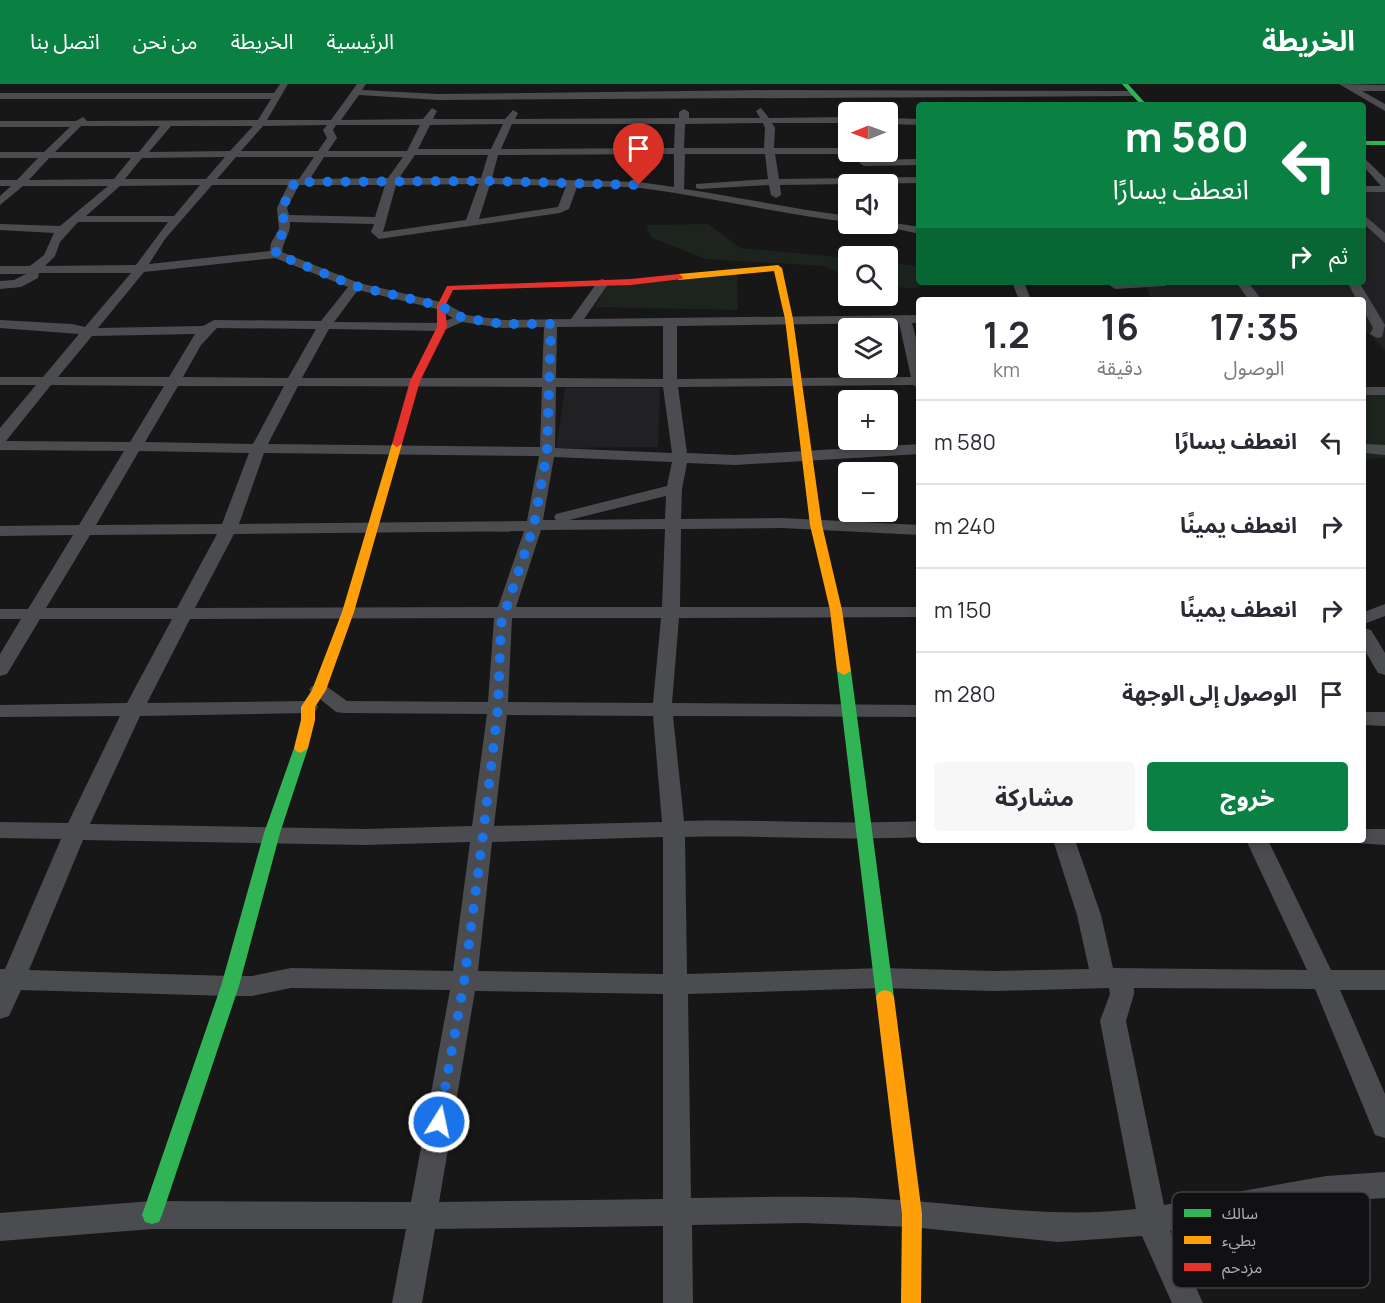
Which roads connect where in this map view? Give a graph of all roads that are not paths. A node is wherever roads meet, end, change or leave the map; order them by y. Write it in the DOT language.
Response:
graph roads {
  1 [pos="50,84"];
  2 [pos="127,84"];
  3 [pos="207,84"];
  4 [pos="284,84"];
  5 [pos="444,84"];
  6 [pos="523,84"];
  7 [pos="600,84"];
  8 [pos="681,84"];
  9 [pos="838,84"];
  10 [pos="998,84"];
  11 [pos="1343,84"];
  12 [pos="1384,86"];
  13 [pos="360,88"];
  14 [pos="1128,88"];
  15 [pos="754,89"];
  16 [pos="1353,89"];
  17 [pos="920,91"];
  18 [pos="1004,94"];
  19 [pos="682,95"];
  20 [pos="842,95"];
  21 [pos="0,96"];
  22 [pos="112,96"];
  23 [pos="276,96"];
  24 [pos="520,96"];
  25 [pos="599,96"];
  26 [pos="36,97"];
  27 [pos="192,97"];
  28 [pos="438,97"];
  29 [pos="845,102"];
  30 [pos="1009,102"];
  31 [pos="1141,102"];
  32 [pos="185,105"];
  33 [pos="1385,108"];
  34 [pos="179,114"];
  35 [pos="838,120"];
  36 [pos="683,121"];
  37 [pos="768,121"];
  38 [pos="898,121"];
  39 [pos="261,122"];
  40 [pos="335,122"];
  41 [pos="428,122"];
  42 [pos="509,122"];
  43 [pos="916,122"];
  44 [pos="79,123"];
  45 [pos="170,123"];
  46 [pos="0,124"];
  47 [pos="595,130"];
  48 [pos="1366,143"];
  49 [pos="1385,143"];
  50 [pos="838,151"];
  51 [pos="916,151"];
  52 [pos="494,152"];
  53 [pos="679,152"];
  54 [pos="771,152"];
  55 [pos="898,152"];
  56 [pos="323,153"];
  57 [pos="45,154"];
  58 [pos="142,154"];
  59 [pos="410,154"];
  60 [pos="0,155"];
  61 [pos="232,155"];
  62 [pos="898,160"];
  63 [pos="916,162"];
  64 [pos="1366,163"];
  65 [pos="590,168"];
  66 [pos="916,180"];
  67 [pos="487,181"];
  68 [pos="898,181"];
  69 [pos="299,182"];
  70 [pos="391,182"];
  71 [pos="775,182"];
  72 [pos="838,182"];
  73 [pos="0,183"];
  74 [pos="117,183"];
  75 [pos="208,183"];
  76 [pos="573,183"];
  77 [pos="20,184"];
  78 [pos="1385,184"];
  79 [pos="679,188"];
  80 [pos="1366,189"];
  81 [pos="1385,189"];
  82 [pos="0,202"];
  83 [pos="776,210"];
  84 [pos="284,218"];
  85 [pos="838,218"];
  86 [pos="78,219"];
  87 [pos="176,219"];
  88 [pos="1366,220"];
  89 [pos="380,221"];
  90 [pos="470,224"];
  91 [pos="0,227"];
  92 [pos="898,227"];
  93 [pos="63,230"];
  94 [pos="916,230"];
  95 [pos="1385,240"];
  96 [pos="276,254"];
  97 [pos="140,269"];
  98 [pos="0,270"];
  99 [pos="35,272"];
  100 [pos="603,284"];
  101 [pos="1114,285"];
  102 [pos="1244,285"];
  103 [pos="355,286"];
  104 [pos="3,290"];
  105 [pos="1126,297"];
  106 [pos="1254,297"];
  107 [pos="1366,304"];
  108 [pos="441,306"];
  109 [pos="463,318"];
  110 [pos="789,319"];
  111 [pos="905,319"];
  112 [pos="916,319"];
  113 [pos="670,323"];
  114 [pos="0,324"];
  115 [pos="551,324"];
  116 [pos="574,324"];
  117 [pos="324,326"];
  118 [pos="442,327"];
  119 [pos="206,330"];
  120 [pos="1366,330"];
  121 [pos="87,332"];
  122 [pos="1381,340"];
  123 [pos="916,368"];
  124 [pos="293,380"];
  125 [pos="0,381"];
  126 [pos="47,381"];
  127 [pos="415,381"];
  128 [pos="550,382"];
  129 [pos="796,382"];
  130 [pos="916,382"];
  131 [pos="173,383"];
  132 [pos="670,383"];
  133 [pos="1366,391"];
  134 [pos="1385,391"];
  135 [pos="0,438"];
  136 [pos="0,445"];
  137 [pos="135,447"];
  138 [pos="258,449"];
  139 [pos="916,449"];
  140 [pos="1366,449"];
  141 [pos="1385,450"];
  142 [pos="393,452"];
  143 [pos="547,452"];
  144 [pos="808,454"];
  145 [pos="680,458"];
  146 [pos="674,489"];
  147 [pos="534,525"];
  148 [pos="675,525"];
  149 [pos="816,525"];
  150 [pos="373,526"];
  151 [pos="229,527"];
  152 [pos="916,530"];
  153 [pos="0,531"];
  154 [pos="83,531"];
  155 [pos="1385,609"];
  156 [pos="671,610"];
  157 [pos="836,610"];
  158 [pos="508,611"];
  159 [pos="348,612"];
  160 [pos="916,612"];
  161 [pos="186,613"];
  162 [pos="0,614"];
  163 [pos="34,614"];
  164 [pos="1366,618"];
  165 [pos="1366,637"];
  166 [pos="1385,669"];
  167 [pos="0,670"];
  168 [pos="320,690"];
  169 [pos="308,707"];
  170 [pos="498,708"];
  171 [pos="662,709"];
  172 [pos="133,710"];
  173 [pos="849,710"];
  174 [pos="0,711"];
  175 [pos="916,711"];
  176 [pos="1366,719"];
  177 [pos="1385,720"];
  178 [pos="916,829"];
  179 [pos="0,830"];
  180 [pos="76,830"];
  181 [pos="674,830"];
  182 [pos="864,832"];
  183 [pos="272,833"];
  184 [pos="483,835"];
  185 [pos="1366,837"];
  186 [pos="1385,837"];
  187 [pos="1065,843"];
  188 [pos="1258,843"];
  189 [pos="882,978"];
  190 [pos="1111,978"];
  191 [pos="1323,978"];
  192 [pos="7,979"];
  193 [pos="1385,980"];
  194 [pos="464,982"];
  195 [pos="675,984"];
  196 [pos="230,986"];
  197 [pos="0,1009"];
  198 [pos="1385,1126"];
  199 [pos="1385,1185"];
  200 [pos="1310,1192"];
  201 [pos="679,1211"];
  202 [pos="912,1214"];
  203 [pos="152,1215"];
  204 [pos="423,1216"];
  205 [pos="1172,1217"];
  206 [pos="1153,1221"];
  207 [pos="0,1227"];
  208 [pos="1172,1269"];
  209 [pos="1181,1288"];
  210 [pos="406,1303"];
  211 [pos="678,1303"];
  212 [pos="911,1303"];
  213 [pos="1188,1303"];
  1 -- 26 [label="street"];
  2 -- 22 [label="street"];
  3 -- 27 [label="street"];
  4 -- 23 [label="street"];
  5 -- 28 [label="street"];
  6 -- 24 [label="street"];
  7 -- 25 [label="street"];
  8 -- 19 [label="street"];
  9 -- 20 [label="street"];
  10 -- 18 [label="street"];
  11 -- 16 [label="street"];
  12 -- 16 [label="street"];
  13 -- 28 [label="street"];
  13 -- 40 [label="street"];
  14 -- 18 [label="street"];
  14 -- 31 [label="street"];
  15 -- 19 [label="street"];
  15 -- 20 [label="street"];
  15 -- 37 [label="street"];
  16 -- 33 [label="street"];
  17 -- 18 [label="street"];
  17 -- 20 [label="street"];
  18 -- 30 [label="street"];
  19 -- 25 [label="street"];
  19 -- 36 [label="street"];
  20 -- 29 [label="street"];
  21 -- 26 [label="street"];
  22 -- 26 [label="street"];
  22 -- 27 [label="street"];
  22 -- 44 [label="street"];
  23 -- 27 [label="street"];
  23 -- 39 [label="street"];
  24 -- 25 [label="street"];
  24 -- 28 [label="street"];
  24 -- 42 [label="street"];
  25 -- 47 [label="street"];
  26 -- 46 [label="street"];
  27 -- 32 [label="street"];
  28 -- 41 [label="street"];
  34 -- 45 [label="street"];
  35 -- 37 [label="street"];
  36 -- 37 [label="street"];
  36 -- 47 [label="street"];
  36 -- 53 [label="street"];
  37 -- 54 [label="street"];
  38 -- 43 [label="street"];
  39 -- 40 [label="street"];
  39 -- 45 [label="street"];
  39 -- 61 [label="street"];
  40 -- 41 [label="street"];
  40 -- 56 [label="street"];
  41 -- 42 [label="street"];
  41 -- 59 [label="street"];
  42 -- 47 [label="street"];
  42 -- 52 [label="street"];
  44 -- 45 [label="street"];
  44 -- 46 [label="street"];
  44 -- 57 [label="street"];
  45 -- 58 [label="street"];
  47 -- 65 [label="street"];
  48 -- 49 [label="street"];
  50 -- 54 [label="street"];
  51 -- 55 [label="street"];
  52 -- 59 [label="street"];
  52 -- 65 [label="street"];
  52 -- 67 [label="street"];
  53 -- 54 [label="street"];
  53 -- 65 [label="street"];
  53 -- 79 [label="street"];
  54 -- 71 [label="street"];
  56 -- 59 [label="street"];
  56 -- 61 [label="street"];
  56 -- 69 [label="street"];
  57 -- 58 [label="street"];
  57 -- 60 [label="street"];
  57 -- 77 [label="street"];
  58 -- 61 [label="street"];
  58 -- 74 [label="street"];
  59 -- 70 [label="street"];
  61 -- 75 [label="street"];
  62 -- 63 [label="street"];
  64 -- 78 [label="street"];
  65 -- 76 [label="street"];
  65 -- 79 [label="street"];
  66 -- 68 [label="street"];
  67 -- 70 [label="street"];
  67 -- 76 [label="street"];
  67 -- 90 [label="street"];
  69 -- 70 [label="street"];
  69 -- 75 [label="street"];
  69 -- 84 [label="street"];
  70 -- 89 [label="street"];
  71 -- 72 [label="street"];
  71 -- 79 [label="street"];
  71 -- 83 [label="street"];
  73 -- 77 [label="street"];
  74 -- 75 [label="street"];
  74 -- 77 [label="street"];
  74 -- 86 [label="street"];
  75 -- 87 [label="street"];
  76 -- 90 [label="street"];
  77 -- 82 [label="street"];
  79 -- 83 [label="street"];
  80 -- 81 [label="street"];
  83 -- 85 [label="street"];
  84 -- 89 [label="street"];
  84 -- 96 [label="street"];
  86 -- 87 [label="street"];
  86 -- 93 [label="street"];
  87 -- 97 [label="street"];
  88 -- 95 [label="street"];
  89 -- 90 [label="street"];
  91 -- 93 [label="street"];
  92 -- 94 [label="street"];
  93 -- 99 [label="street"];
  96 -- 97 [label="street"];
  96 -- 103 [label="street"];
  97 -- 99 [label="street"];
  97 -- 121 [label="street"];
  98 -- 99 [label="street"];
  99 -- 104 [label="street"];
  100 -- 108 [label="street"];
  100 -- 110 [label="street"];
  100 -- 116 [label="street"];
  101 -- 105 [label="street"];
  102 -- 106 [label="street"];
  103 -- 108 [label="street"];
  103 -- 117 [label="street"];
  107 -- 122 [label="street"];
  108 -- 109 [label="street"];
  108 -- 118 [label="street"];
  109 -- 115 [label="street"];
  109 -- 118 [label="street"];
  110 -- 111 [label="street"];
  110 -- 113 [label="street"];
  110 -- 129 [label="street"];
  111 -- 112 [label="street"];
  111 -- 123 [label="street"];
  113 -- 116 [label="street"];
  113 -- 132 [label="street"];
  114 -- 121 [label="street"];
  115 -- 116 [label="street"];
  115 -- 128 [label="street"];
  117 -- 118 [label="street"];
  117 -- 119 [label="street"];
  117 -- 124 [label="street"];
  118 -- 127 [label="street"];
  119 -- 121 [label="street"];
  119 -- 131 [label="street"];
  120 -- 122 [label="street"];
  121 -- 126 [label="street"];
  124 -- 127 [label="street"];
  124 -- 131 [label="street"];
  124 -- 138 [label="street"];
  125 -- 126 [label="street"];
  126 -- 131 [label="street"];
  126 -- 135 [label="street"];
  127 -- 128 [label="street"];
  127 -- 142 [label="street"];
  128 -- 132 [label="street"];
  128 -- 143 [label="street"];
  129 -- 130 [label="street"];
  129 -- 132 [label="street"];
  129 -- 144 [label="street"];
  131 -- 137 [label="street"];
  132 -- 145 [label="street"];
  133 -- 134 [label="street"];
  136 -- 137 [label="street"];
  137 -- 138 [label="street"];
  137 -- 154 [label="street"];
  138 -- 142 [label="street"];
  138 -- 151 [label="street"];
  139 -- 144 [label="street"];
  140 -- 141 [label="street"];
  142 -- 143 [label="street"];
  142 -- 150 [label="street"];
  143 -- 145 [label="street"];
  143 -- 147 [label="street"];
  144 -- 145 [label="street"];
  144 -- 149 [label="street"];
  145 -- 146 [label="street"];
  146 -- 147 [label="street"];
  146 -- 148 [label="street"];
  147 -- 148 [label="street"];
  147 -- 150 [label="street"];
  147 -- 158 [label="street"];
  148 -- 149 [label="street"];
  148 -- 156 [label="street"];
  149 -- 152 [label="street"];
  149 -- 157 [label="street"];
  150 -- 151 [label="street"];
  150 -- 159 [label="street"];
  151 -- 154 [label="street"];
  151 -- 161 [label="street"];
  153 -- 154 [label="street"];
  154 -- 163 [label="street"];
  155 -- 164 [label="street"];
  156 -- 157 [label="street"];
  156 -- 158 [label="street"];
  156 -- 171 [label="street"];
  157 -- 160 [label="street"];
  157 -- 173 [label="street"];
  158 -- 159 [label="street"];
  158 -- 170 [label="street"];
  159 -- 161 [label="street"];
  159 -- 168 [label="street"];
  161 -- 163 [label="street"];
  161 -- 172 [label="street"];
  162 -- 163 [label="street"];
  163 -- 167 [label="street"];
  165 -- 166 [label="street"];
  168 -- 169 [label="street"];
  168 -- 170 [label="street"];
  169 -- 172 [label="street"];
  169 -- 183 [label="street"];
  170 -- 171 [label="street"];
  170 -- 184 [label="street"];
  171 -- 173 [label="street"];
  171 -- 181 [label="street"];
  172 -- 174 [label="street"];
  172 -- 180 [label="street"];
  173 -- 175 [label="street"];
  173 -- 182 [label="street"];
  176 -- 177 [label="street"];
  178 -- 182 [label="street"];
  179 -- 180 [label="street"];
  180 -- 183 [label="street"];
  180 -- 192 [label="street"];
  181 -- 182 [label="street"];
  181 -- 184 [label="street"];
  181 -- 195 [label="street"];
  182 -- 189 [label="street"];
  183 -- 184 [label="street"];
  183 -- 196 [label="street"];
  184 -- 194 [label="street"];
  185 -- 186 [label="street"];
  187 -- 190 [label="street"];
  188 -- 191 [label="street"];
  189 -- 190 [label="street"];
  189 -- 195 [label="street"];
  189 -- 202 [label="street"];
  190 -- 191 [label="street"];
  190 -- 206 [label="street"];
  191 -- 193 [label="street"];
  191 -- 198 [label="street"];
  192 -- 196 [label="street"];
  192 -- 197 [label="street"];
  194 -- 195 [label="street"];
  194 -- 196 [label="street"];
  194 -- 204 [label="street"];
  195 -- 201 [label="street"];
  196 -- 203 [label="street"];
  199 -- 200 [label="street"];
  201 -- 202 [label="street"];
  201 -- 204 [label="street"];
  201 -- 211 [label="street"];
  202 -- 206 [label="street"];
  202 -- 212 [label="street"];
  203 -- 204 [label="street"];
  203 -- 207 [label="street"];
  204 -- 210 [label="street"];
  205 -- 206 [label="street"];
  206 -- 208 [label="street"];
  209 -- 213 [label="street"];
}
